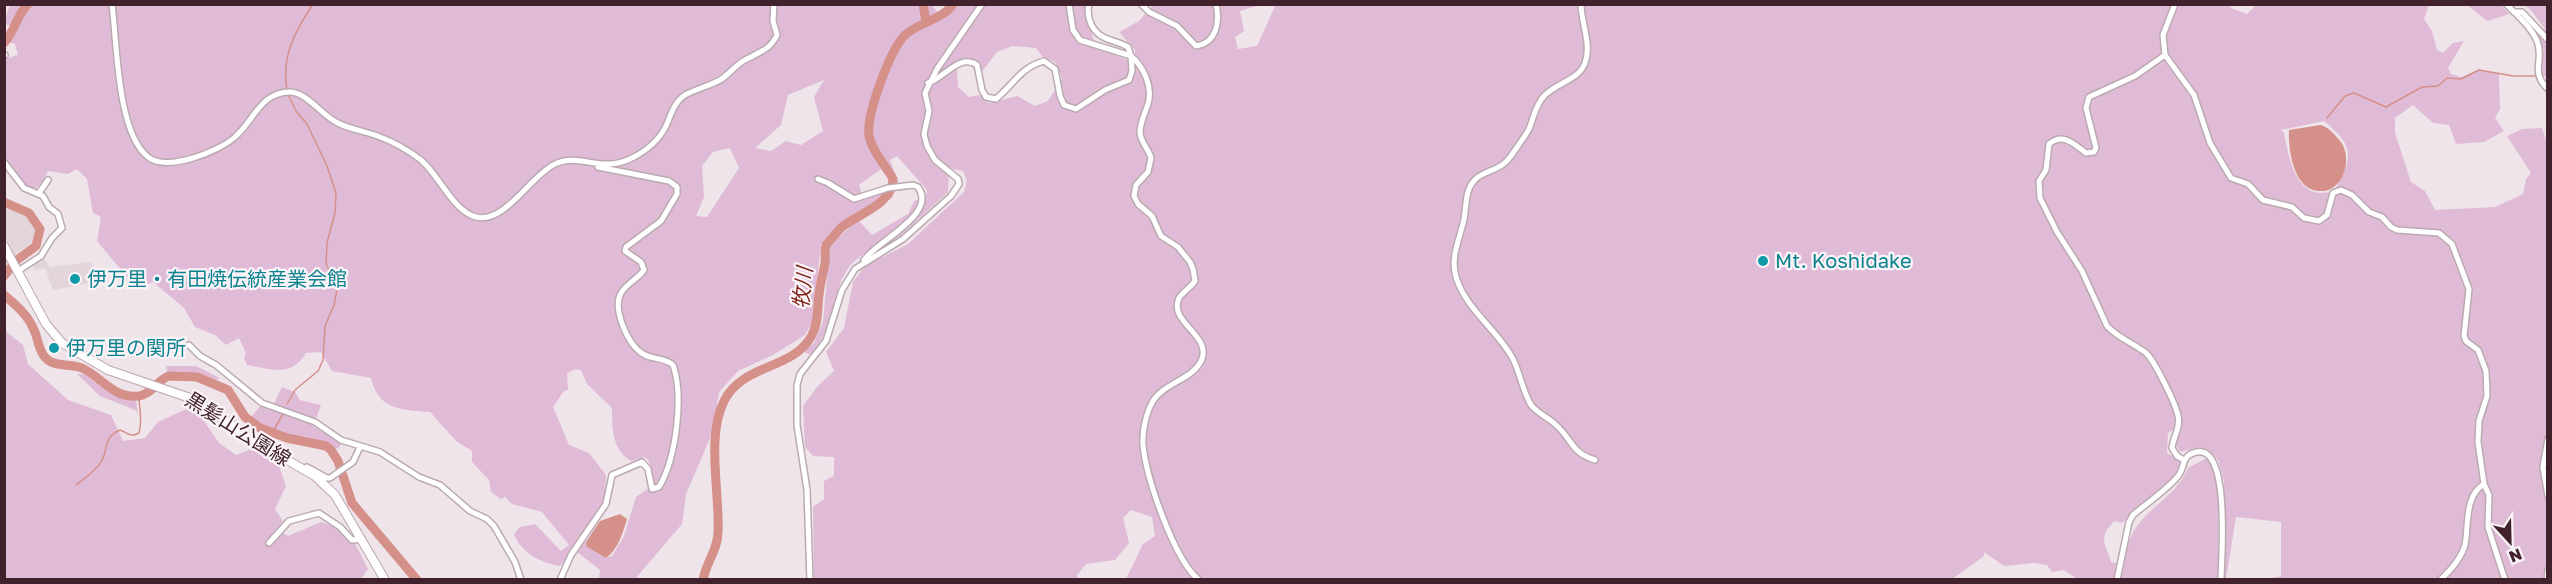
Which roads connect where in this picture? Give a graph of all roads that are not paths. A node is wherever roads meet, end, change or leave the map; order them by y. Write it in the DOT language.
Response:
graph roads {
  1 [pos="112,4"];
  2 [pos="774,4"];
  3 [pos="982,4"];
  4 [pos="1069,4"];
  5 [pos="1089,4"];
  6 [pos="1141,4"];
  7 [pos="1216,4"];
  8 [pos="1581,4"];
  9 [pos="2175,4"];
  10 [pos="2506,4"];
  11 [pos="2514,12"];
  12 [pos="2547,40"];
  13 [pos="2165,55"];
  14 [pos="1131,56"];
  15 [pos="928,83"];
  16 [pos="2547,89"];
  17 [pos="4,162"];
  18 [pos="594,165"];
  19 [pos="818,179"];
  20 [pos="48,180"];
  21 [pos="39,193"];
  22 [pos="4,246"];
  23 [pos="864,262"];
  24 [pos="17,269"];
  25 [pos="189,345"];
  26 [pos="2547,439"];
  27 [pos="360,447"];
  28 [pos="1595,460"];
  29 [pos="2184,460"];
  30 [pos="303,470"];
  31 [pos="2484,484"];
  32 [pos="2547,496"];
  33 [pos="362,539"];
  34 [pos="269,543"];
  35 [pos="2547,570"];
  36 [pos="385,579"];
  37 [pos="521,579"];
  38 [pos="560,579"];
  39 [pos="810,579"];
  40 [pos="1199,579"];
  41 [pos="2117,579"];
  42 [pos="2221,579"];
  43 [pos="2440,579"];
  44 [pos="2505,579"];
  45 [pos="2547,579"];
  1 -- 18 [label="street"];
  2 -- 18 [label="street"];
  3 -- 15 [label="street"];
  4 -- 14 [label="street"];
  5 -- 14 [label="street"];
  6 -- 7 [label="street"];
  8 -- 28 [label="street"];
  9 -- 13 [label="street"];
  10 -- 11 [label="street"];
  11 -- 12 [label="street"];
  11 -- 16 [label="street"];
  13 -- 29 [label="street"];
  13 -- 31 [label="street"];
  14 -- 15 [label="street"];
  14 -- 40 [label="street"];
  15 -- 23 [label="street"];
  17 -- 21 [label="street"];
  18 -- 38 [label="street"];
  19 -- 23 [label="street"];
  20 -- 21 [label="street"];
  21 -- 24 [label="street"];
  22 -- 24 [label="main road, 黒髪山公園線"];
  23 -- 39 [label="street"];
  24 -- 30 [label="main road, 黒髪山公園線"];
  25 -- 27 [label="street"];
  26 -- 32 [label="street"];
  27 -- 30 [label="street"];
  27 -- 37 [label="street"];
  29 -- 41 [label="street"];
  29 -- 42 [label="street"];
  30 -- 33 [label="main road, 黒髪山公園線"];
  31 -- 43 [label="street"];
  31 -- 44 [label="street"];
  33 -- 34 [label="street"];
  33 -- 36 [label="main road, 黒髪山公園線"];
  35 -- 45 [label="street"];
}
